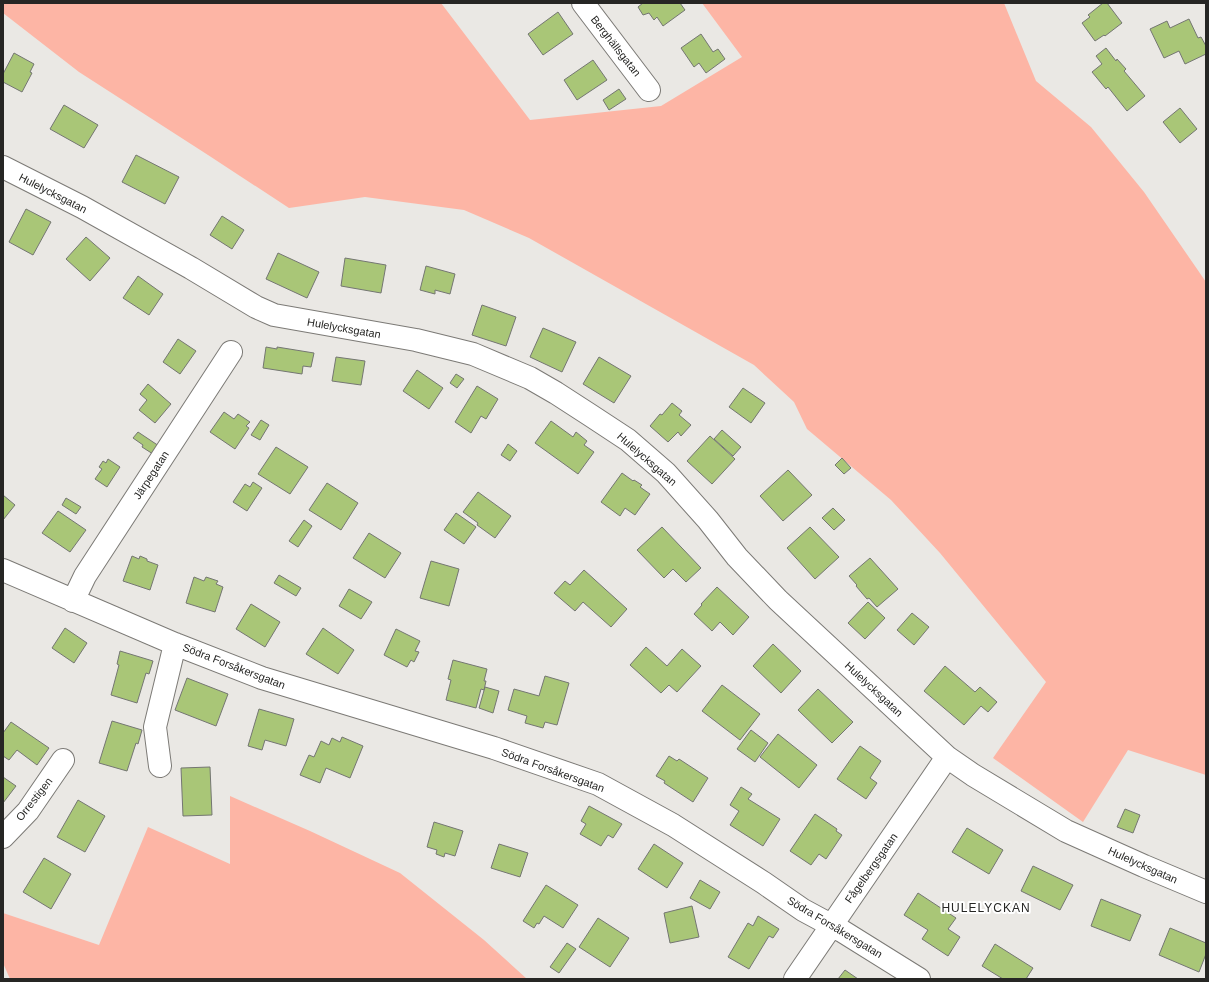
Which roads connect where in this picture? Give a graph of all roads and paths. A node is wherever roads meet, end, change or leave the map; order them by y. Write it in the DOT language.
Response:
graph roads {
  1 [pos="582,3"];
  2 [pos="649,90"];
  3 [pos="3,166"];
  4 [pos="231,352"];
  5 [pos="3,570"];
  6 [pos="73,601"];
  7 [pos="175,644"];
  8 [pos="947,757"];
  9 [pos="63,760"];
  10 [pos="160,766"];
  11 [pos="3,837"];
  12 [pos="1206,892"];
  13 [pos="831,925"];
  14 [pos="795,979"];
  15 [pos="919,979"];
  1 -- 2 [label="street, Berghällsgatan"];
  3 -- 8 [label="street, Hulelycksgatan"];
  4 -- 6 [label="street, Järpegatan"];
  5 -- 6 [label="street, Södra Forsåkersgatan"];
  6 -- 7 [label="street, Södra Forsåkersgatan"];
  7 -- 10 [label="street, Södra Forsåkersgatan"];
  7 -- 13 [label="street, Södra Forsåkersgatan"];
  8 -- 12 [label="street, Hulelycksgatan"];
  8 -- 13 [label="street, Fågelbergsgatan"];
  9 -- 11 [label="street, Orrestigen"];
  13 -- 14 [label="street, Fågelbergsgatan"];
  13 -- 15 [label="street, Södra Forsåkersgatan"];
}
